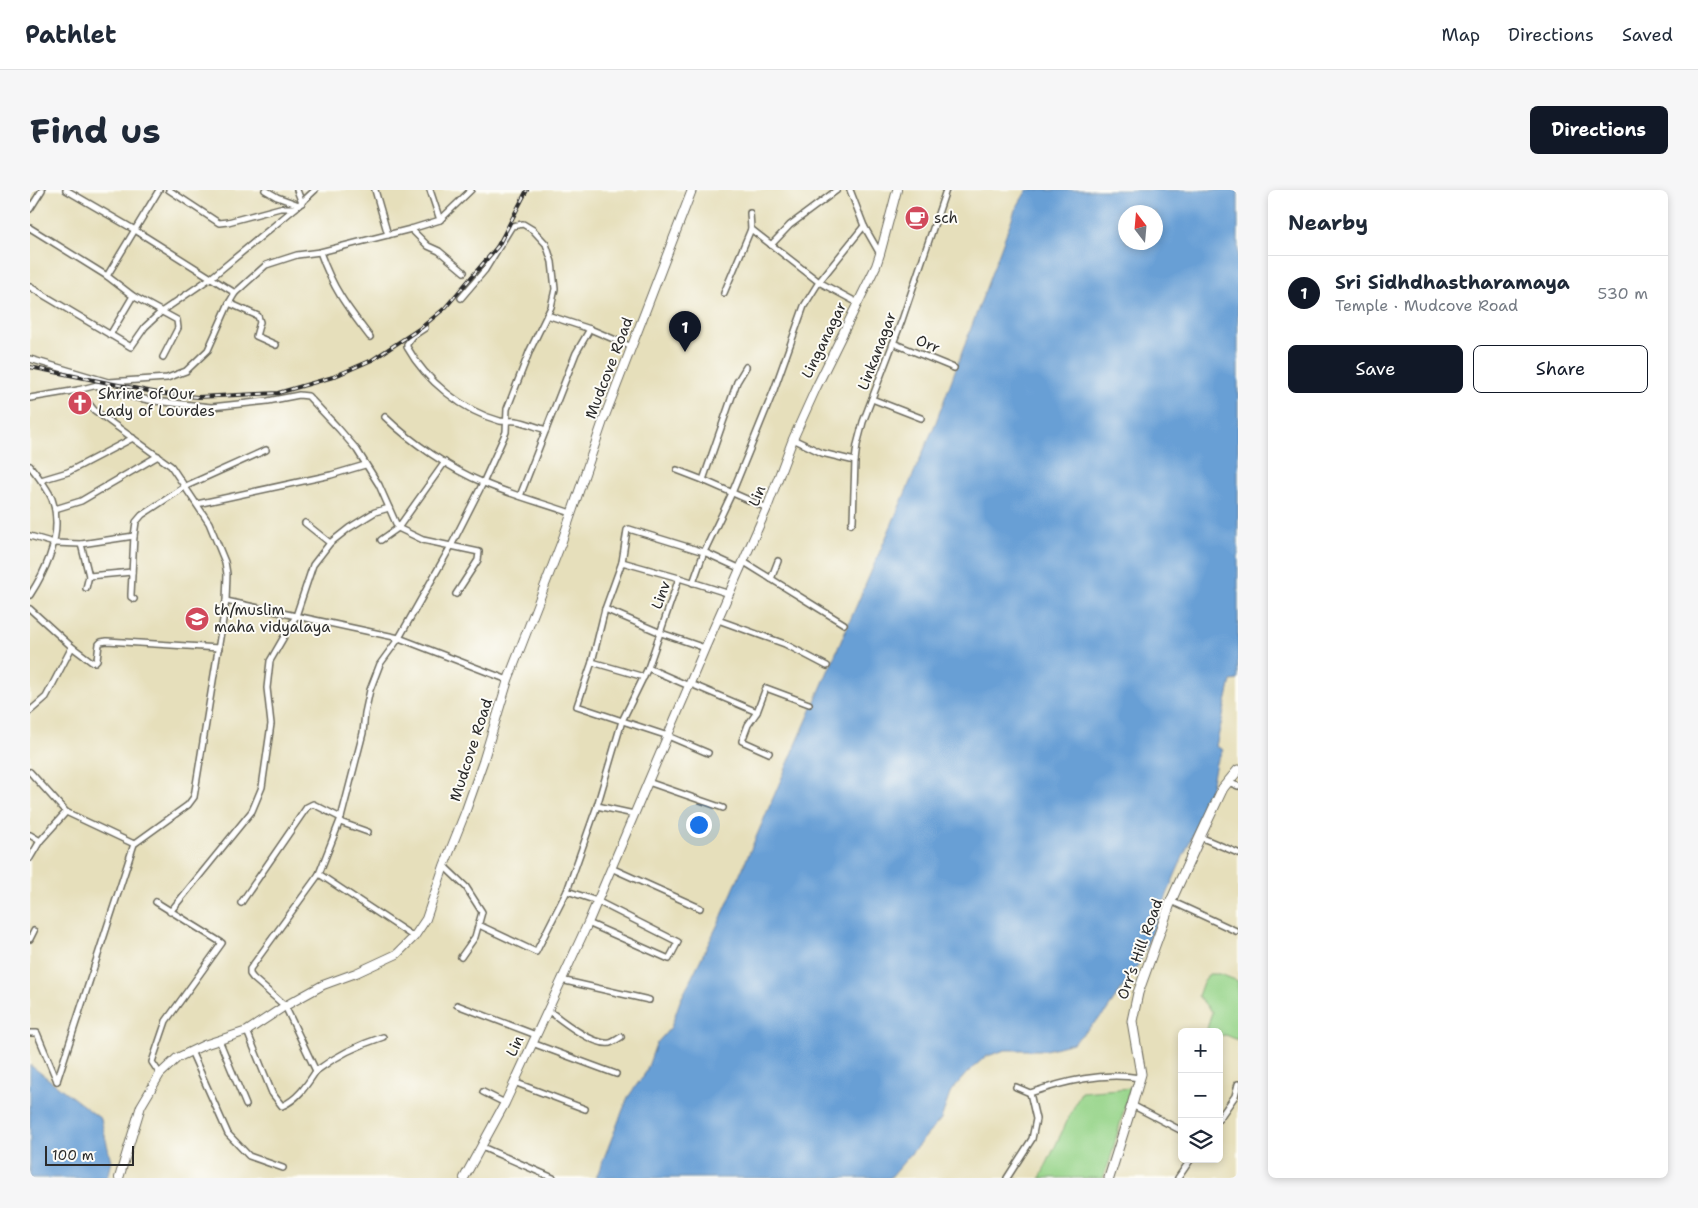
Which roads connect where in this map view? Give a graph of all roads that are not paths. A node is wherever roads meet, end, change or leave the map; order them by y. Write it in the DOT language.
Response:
graph roads {
  1 [pos="42,190"];
  2 [pos="66,190"];
  3 [pos="159,190"];
  4 [pos="169,190"];
  5 [pos="265,190"];
  6 [pos="297,190"];
  7 [pos="315,190"];
  8 [pos="375,190"];
  9 [pos="430,190"];
  10 [pos="471,190"];
  11 [pos="692,190"];
  12 [pos="837,190"];
  13 [pos="850,190"];
  14 [pos="897,190"];
  15 [pos="946,190"];
  16 [pos="299,205"];
  17 [pos="30,210"];
  18 [pos="750,212"];
  19 [pos="440,220"];
  20 [pos="864,226"];
  21 [pos="30,228"];
  22 [pos="411,229"];
  23 [pos="751,229"];
  24 [pos="135,230"];
  25 [pos="388,235"];
  26 [pos="771,245"];
  27 [pos="320,252"];
  28 [pos="880,254"];
  29 [pos="464,272"];
  30 [pos="107,276"];
  31 [pos="212,277"];
  32 [pos="819,282"];
  33 [pos="30,287"];
  34 [pos="235,293"];
  35 [pos="724,293"];
  36 [pos="133,296"];
  37 [pos="461,298"];
  38 [pos="229,303"];
  39 [pos="858,303"];
  40 [pos="161,312"];
  41 [pos="547,315"];
  42 [pos="426,328"];
  43 [pos="590,329"];
  44 [pos="110,335"];
  45 [pos="370,337"];
  46 [pos="893,343"];
  47 [pos="276,345"];
  48 [pos="632,347"];
  49 [pos="163,357"];
  50 [pos="30,359"];
  51 [pos="746,367"];
  52 [pos="954,368"];
  53 [pos="109,382"];
  54 [pos="96,385"];
  55 [pos="78,390"];
  56 [pos="30,398"];
  57 [pos="872,399"];
  58 [pos="385,417"];
  59 [pos="920,418"];
  60 [pos="506,422"];
  61 [pos="546,430"];
  62 [pos="133,438"];
  63 [pos="793,439"];
  64 [pos="266,450"];
  65 [pos="158,456"];
  66 [pos="855,461"];
  67 [pos="445,462"];
  68 [pos="365,465"];
  69 [pos="30,466"];
  70 [pos="677,470"];
  71 [pos="41,480"];
  72 [pos="703,480"];
  73 [pos="483,483"];
  74 [pos="186,486"];
  75 [pos="732,493"];
  76 [pos="520,496"];
  77 [pos="197,504"];
  78 [pos="389,508"];
  79 [pos="767,508"];
  80 [pos="55,509"];
  81 [pos="571,513"];
  82 [pos="305,523"];
  83 [pos="851,524"];
  84 [pos="398,528"];
  85 [pos="30,536"];
  86 [pos="134,536"];
  87 [pos="381,540"];
  88 [pos="330,542"];
  89 [pos="54,543"];
  90 [pos="81,544"];
  91 [pos="451,546"];
  92 [pos="704,552"];
  93 [pos="778,561"];
  94 [pos="622,562"];
  95 [pos="742,565"];
  96 [pos="132,572"];
  97 [pos="89,576"];
  98 [pos="679,578"];
  99 [pos="771,579"];
  100 [pos="693,583"];
  101 [pos="86,588"];
  102 [pos="456,594"];
  103 [pos="730,594"];
  104 [pos="30,595"];
  105 [pos="134,599"];
  106 [pos="226,602"];
  107 [pos="605,609"];
  108 [pos="30,610"];
  109 [pos="296,616"];
  110 [pos="718,620"];
  111 [pos="844,624"];
  112 [pos="661,633"];
  113 [pos="399,638"];
  114 [pos="72,647"];
  115 [pos="219,648"];
  116 [pos="705,648"];
  117 [pos="592,662"];
  118 [pos="827,666"];
  119 [pos="648,668"];
  120 [pos="644,677"];
  121 [pos="508,680"];
  122 [pos="690,685"];
  123 [pos="809,704"];
  124 [pos="30,711"];
  125 [pos="757,712"];
  126 [pos="622,722"];
  127 [pos="668,736"];
  128 [pos="708,753"];
  129 [pos="769,753"];
  130 [pos="1238,770"];
  131 [pos="30,772"];
  132 [pos="648,782"];
  133 [pos="1228,782"];
  134 [pos="1238,786"];
  135 [pos="597,806"];
  136 [pos="723,808"];
  137 [pos="66,812"];
  138 [pos="634,814"];
  139 [pos="340,820"];
  140 [pos="368,832"];
  141 [pos="30,835"];
  142 [pos="1200,837"];
  143 [pos="40,841"];
  144 [pos="134,844"];
  145 [pos="1238,853"];
  146 [pos="30,858"];
  147 [pos="444,866"];
  148 [pos="611,868"];
  149 [pos="318,874"];
  150 [pos="567,891"];
  151 [pos="597,901"];
  152 [pos="156,902"];
  153 [pos="1171,902"];
  154 [pos="241,903"];
  155 [pos="700,908"];
  156 [pos="170,912"];
  157 [pos="588,923"];
  158 [pos="479,924"];
  159 [pos="34,931"];
  160 [pos="1236,931"];
  161 [pos="414,937"];
  162 [pos="30,939"];
  163 [pos="461,957"];
  164 [pos="561,980"];
  165 [pos="649,1000"];
  166 [pos="457,1005"];
  167 [pos="285,1006"];
  168 [pos="548,1010"];
  169 [pos="247,1031"];
  170 [pos="30,1033"];
  171 [pos="536,1035"];
  172 [pos="383,1037"];
  173 [pos="621,1037"];
  174 [pos="219,1040"];
  175 [pos="532,1043"];
  176 [pos="192,1051"];
  177 [pos="316,1071"];
  178 [pos="160,1074"];
  179 [pos="616,1074"];
  180 [pos="1140,1078"];
  181 [pos="514,1082"];
  182 [pos="1238,1084"];
  183 [pos="1016,1087"];
  184 [pos="484,1092"];
  185 [pos="1030,1093"];
  186 [pos="505,1103"];
  187 [pos="246,1105"];
  188 [pos="1132,1105"];
  189 [pos="585,1109"];
  190 [pos="1220,1118"];
  191 [pos="1178,1129"];
  192 [pos="482,1147"];
  193 [pos="1188,1163"];
  194 [pos="283,1168"];
  195 [pos="119,1178"];
  196 [pos="464,1178"];
  197 [pos="553,1178"];
  198 [pos="1007,1178"];
  199 [pos="1109,1178"];
  200 [pos="1178,1178"];
  1 -- 17 [label="street"];
  2 -- 24 [label="street"];
  3 -- 24 [label="street"];
  4 -- 16 [label="street"];
  5 -- 16 [label="street"];
  6 -- 16 [label="street"];
  7 -- 16 [label="street"];
  8 -- 25 [label="street"];
  9 -- 19 [label="street"];
  10 -- 19 [label="street"];
  11 -- 48 [label="street, Mudcove Road"];
  12 -- 26 [label="street"];
  13 -- 20 [label="street"];
  14 -- 28 [label="street, Linganagar"];
  15 -- 46 [label="street, Linkanagar"];
  16 -- 31 [label="street"];
  18 -- 23 [label="street"];
  19 -- 22 [label="street"];
  20 -- 28 [label="street"];
  20 -- 32 [label="street"];
  21 -- 30 [label="street"];
  22 -- 25 [label="street"];
  22 -- 29 [label="street"];
  23 -- 26 [label="street"];
  23 -- 35 [label="street"];
  24 -- 30 [label="street"];
  24 -- 31 [label="street"];
  25 -- 27 [label="street"];
  26 -- 32 [label="street"];
  27 -- 34 [label="street"];
  27 -- 45 [label="street"];
  28 -- 39 [label="street, Linganagar"];
  30 -- 36 [label="street"];
  31 -- 34 [label="street"];
  31 -- 40 [label="street"];
  32 -- 39 [label="street"];
  32 -- 75 [label="street"];
  33 -- 44 [label="street"];
  34 -- 38 [label="street"];
  36 -- 40 [label="street"];
  36 -- 44 [label="street"];
  37 -- 41 [label="street"];
  38 -- 47 [label="street"];
  38 -- 53 [label="street"];
  39 -- 63 [label="street, Linganagar"];
  40 -- 44 [label="street"];
  40 -- 49 [label="street"];
  41 -- 43 [label="street"];
  41 -- 60 [label="street"];
  42 -- 60 [label="street"];
  43 -- 48 [label="street"];
  43 -- 61 [label="street"];
  46 -- 52 [label="street, Orr"];
  46 -- 57 [label="street, Linkanagar"];
  48 -- 81 [label="street, Mudcove Road"];
  50 -- 53 [label="street"];
  51 -- 72 [label="street"];
  53 -- 54 [label="street"];
  54 -- 55 [label="street"];
  54 -- 68 [label="street"];
  55 -- 56 [label="street"];
  55 -- 62 [label="street"];
  57 -- 59 [label="street"];
  57 -- 66 [label="street, Linkanagar"];
  58 -- 67 [label="street"];
  60 -- 61 [label="street"];
  60 -- 73 [label="street"];
  61 -- 76 [label="street"];
  62 -- 65 [label="street"];
  62 -- 71 [label="street"];
  63 -- 66 [label="street"];
  63 -- 79 [label="street, Lin"];
  64 -- 74 [label="street"];
  65 -- 74 [label="street"];
  65 -- 80 [label="street"];
  66 -- 83 [label="street, Linkanagar"];
  67 -- 73 [label="street"];
  67 -- 84 [label="street"];
  68 -- 77 [label="street"];
  68 -- 78 [label="street"];
  69 -- 71 [label="street"];
  70 -- 72 [label="street"];
  71 -- 80 [label="street"];
  72 -- 75 [label="street"];
  73 -- 76 [label="street"];
  73 -- 91 [label="street"];
  74 -- 77 [label="street"];
  74 -- 86 [label="street"];
  75 -- 79 [label="street"];
  75 -- 92 [label="street"];
  76 -- 81 [label="street"];
  77 -- 106 [label="street"];
  78 -- 84 [label="street"];
  78 -- 88 [label="street"];
  79 -- 95 [label="street, Lin"];
  80 -- 89 [label="street"];
  81 -- 121 [label="street, Mudcove Road"];
  82 -- 88 [label="street"];
  84 -- 87 [label="street"];
  84 -- 91 [label="street"];
  85 -- 89 [label="street"];
  86 -- 90 [label="street"];
  86 -- 96 [label="street"];
  88 -- 109 [label="street"];
  89 -- 90 [label="street"];
  89 -- 104 [label="street"];
  90 -- 97 [label="street"];
  91 -- 102 [label="street"];
  91 -- 113 [label="street"];
  92 -- 94 [label="street"];
  92 -- 95 [label="street"];
  92 -- 100 [label="street"];
  93 -- 99 [label="street"];
  94 -- 98 [label="street"];
  94 -- 107 [label="street"];
  95 -- 99 [label="street"];
  95 -- 103 [label="street, Lin"];
  96 -- 97 [label="street"];
  96 -- 105 [label="street"];
  97 -- 101 [label="street"];
  98 -- 100 [label="street, Linv"];
  98 -- 112 [label="street, Linv"];
  99 -- 111 [label="street"];
  100 -- 103 [label="street, Linv"];
  103 -- 110 [label="street, Lin"];
  106 -- 109 [label="street"];
  106 -- 115 [label="street"];
  107 -- 112 [label="street"];
  107 -- 117 [label="street"];
  108 -- 114 [label="street"];
  109 -- 113 [label="street"];
  109 -- 156 [label="street"];
  110 -- 116 [label="street, Lin"];
  110 -- 118 [label="street"];
  112 -- 116 [label="street"];
  112 -- 119 [label="street, Linv"];
  113 -- 121 [label="street"];
  113 -- 139 [label="street"];
  114 -- 115 [label="street"];
  114 -- 124 [label="street"];
  115 -- 144 [label="street"];
  116 -- 122 [label="street, Lin"];
  117 -- 120 [label="street"];
  117 -- 126 [label="street"];
  119 -- 120 [label="street"];
  119 -- 122 [label="street"];
  120 -- 126 [label="street"];
  121 -- 147 [label="street, Mudcove Road"];
  122 -- 125 [label="street"];
  122 -- 127 [label="street, Lin"];
  123 -- 125 [label="street"];
  125 -- 129 [label="street"];
  126 -- 127 [label="street"];
  126 -- 135 [label="street"];
  127 -- 128 [label="street"];
  127 -- 132 [label="street, Lin"];
  130 -- 133 [label="main road, Orr’s Hill Road"];
  131 -- 137 [label="street"];
  132 -- 136 [label="street"];
  132 -- 138 [label="street, Lin"];
  133 -- 134 [label="street"];
  133 -- 142 [label="main road, Orr’s Hill Road"];
  135 -- 138 [label="street"];
  135 -- 150 [label="street"];
  137 -- 143 [label="street"];
  137 -- 144 [label="street"];
  138 -- 148 [label="street, Lin"];
  139 -- 140 [label="street"];
  139 -- 149 [label="street"];
  139 -- 154 [label="street"];
  141 -- 143 [label="street"];
  142 -- 145 [label="street"];
  142 -- 153 [label="main road, Orr’s Hill Road"];
  143 -- 146 [label="street"];
  144 -- 170 [label="street"];
  147 -- 158 [label="street"];
  147 -- 161 [label="street, Mudcove Road"];
  148 -- 151 [label="street, Lin"];
  148 -- 155 [label="street"];
  149 -- 161 [label="street"];
  149 -- 167 [label="street"];
  150 -- 151 [label="street"];
  150 -- 158 [label="street"];
  151 -- 157 [label="street, Lin"];
  151 -- 157 [label="street"];
  152 -- 156 [label="street"];
  153 -- 160 [label="street"];
  153 -- 180 [label="main road, Orr’s Hill Road"];
  156 -- 178 [label="street"];
  157 -- 164 [label="street, Lin"];
  158 -- 163 [label="street"];
  159 -- 162 [label="street"];
  161 -- 167 [label="street, Mudcove Road"];
  164 -- 165 [label="street"];
  164 -- 168 [label="street, Lin"];
  166 -- 171 [label="street"];
  167 -- 169 [label="street, Mudcove Road"];
  167 -- 177 [label="street"];
  168 -- 171 [label="street, Lin"];
  168 -- 173 [label="street"];
  169 -- 174 [label="street, Mudcove Road"];
  169 -- 177 [label="street"];
  171 -- 175 [label="street, Lin"];
  172 -- 177 [label="street"];
  174 -- 176 [label="street, Mudcove Road"];
  174 -- 187 [label="street"];
  175 -- 179 [label="street"];
  175 -- 181 [label="street, Lin"];
  176 -- 178 [label="street, Mudcove Road"];
  176 -- 194 [label="street"];
  178 -- 195 [label="street, Mudcove Road"];
  180 -- 185 [label="street"];
  180 -- 188 [label="main road, Orr’s Hill Road"];
  181 -- 186 [label="street, Lin"];
  181 -- 189 [label="street"];
  182 -- 190 [label="street"];
  183 -- 185 [label="street"];
  184 -- 186 [label="street"];
  185 -- 198 [label="street"];
  186 -- 192 [label="street, Lin"];
  188 -- 191 [label="street"];
  188 -- 199 [label="main road, Orr’s Hill Road"];
  192 -- 196 [label="street, Lin"];
  192 -- 197 [label="street"];
  193 -- 200 [label="street"];
}
